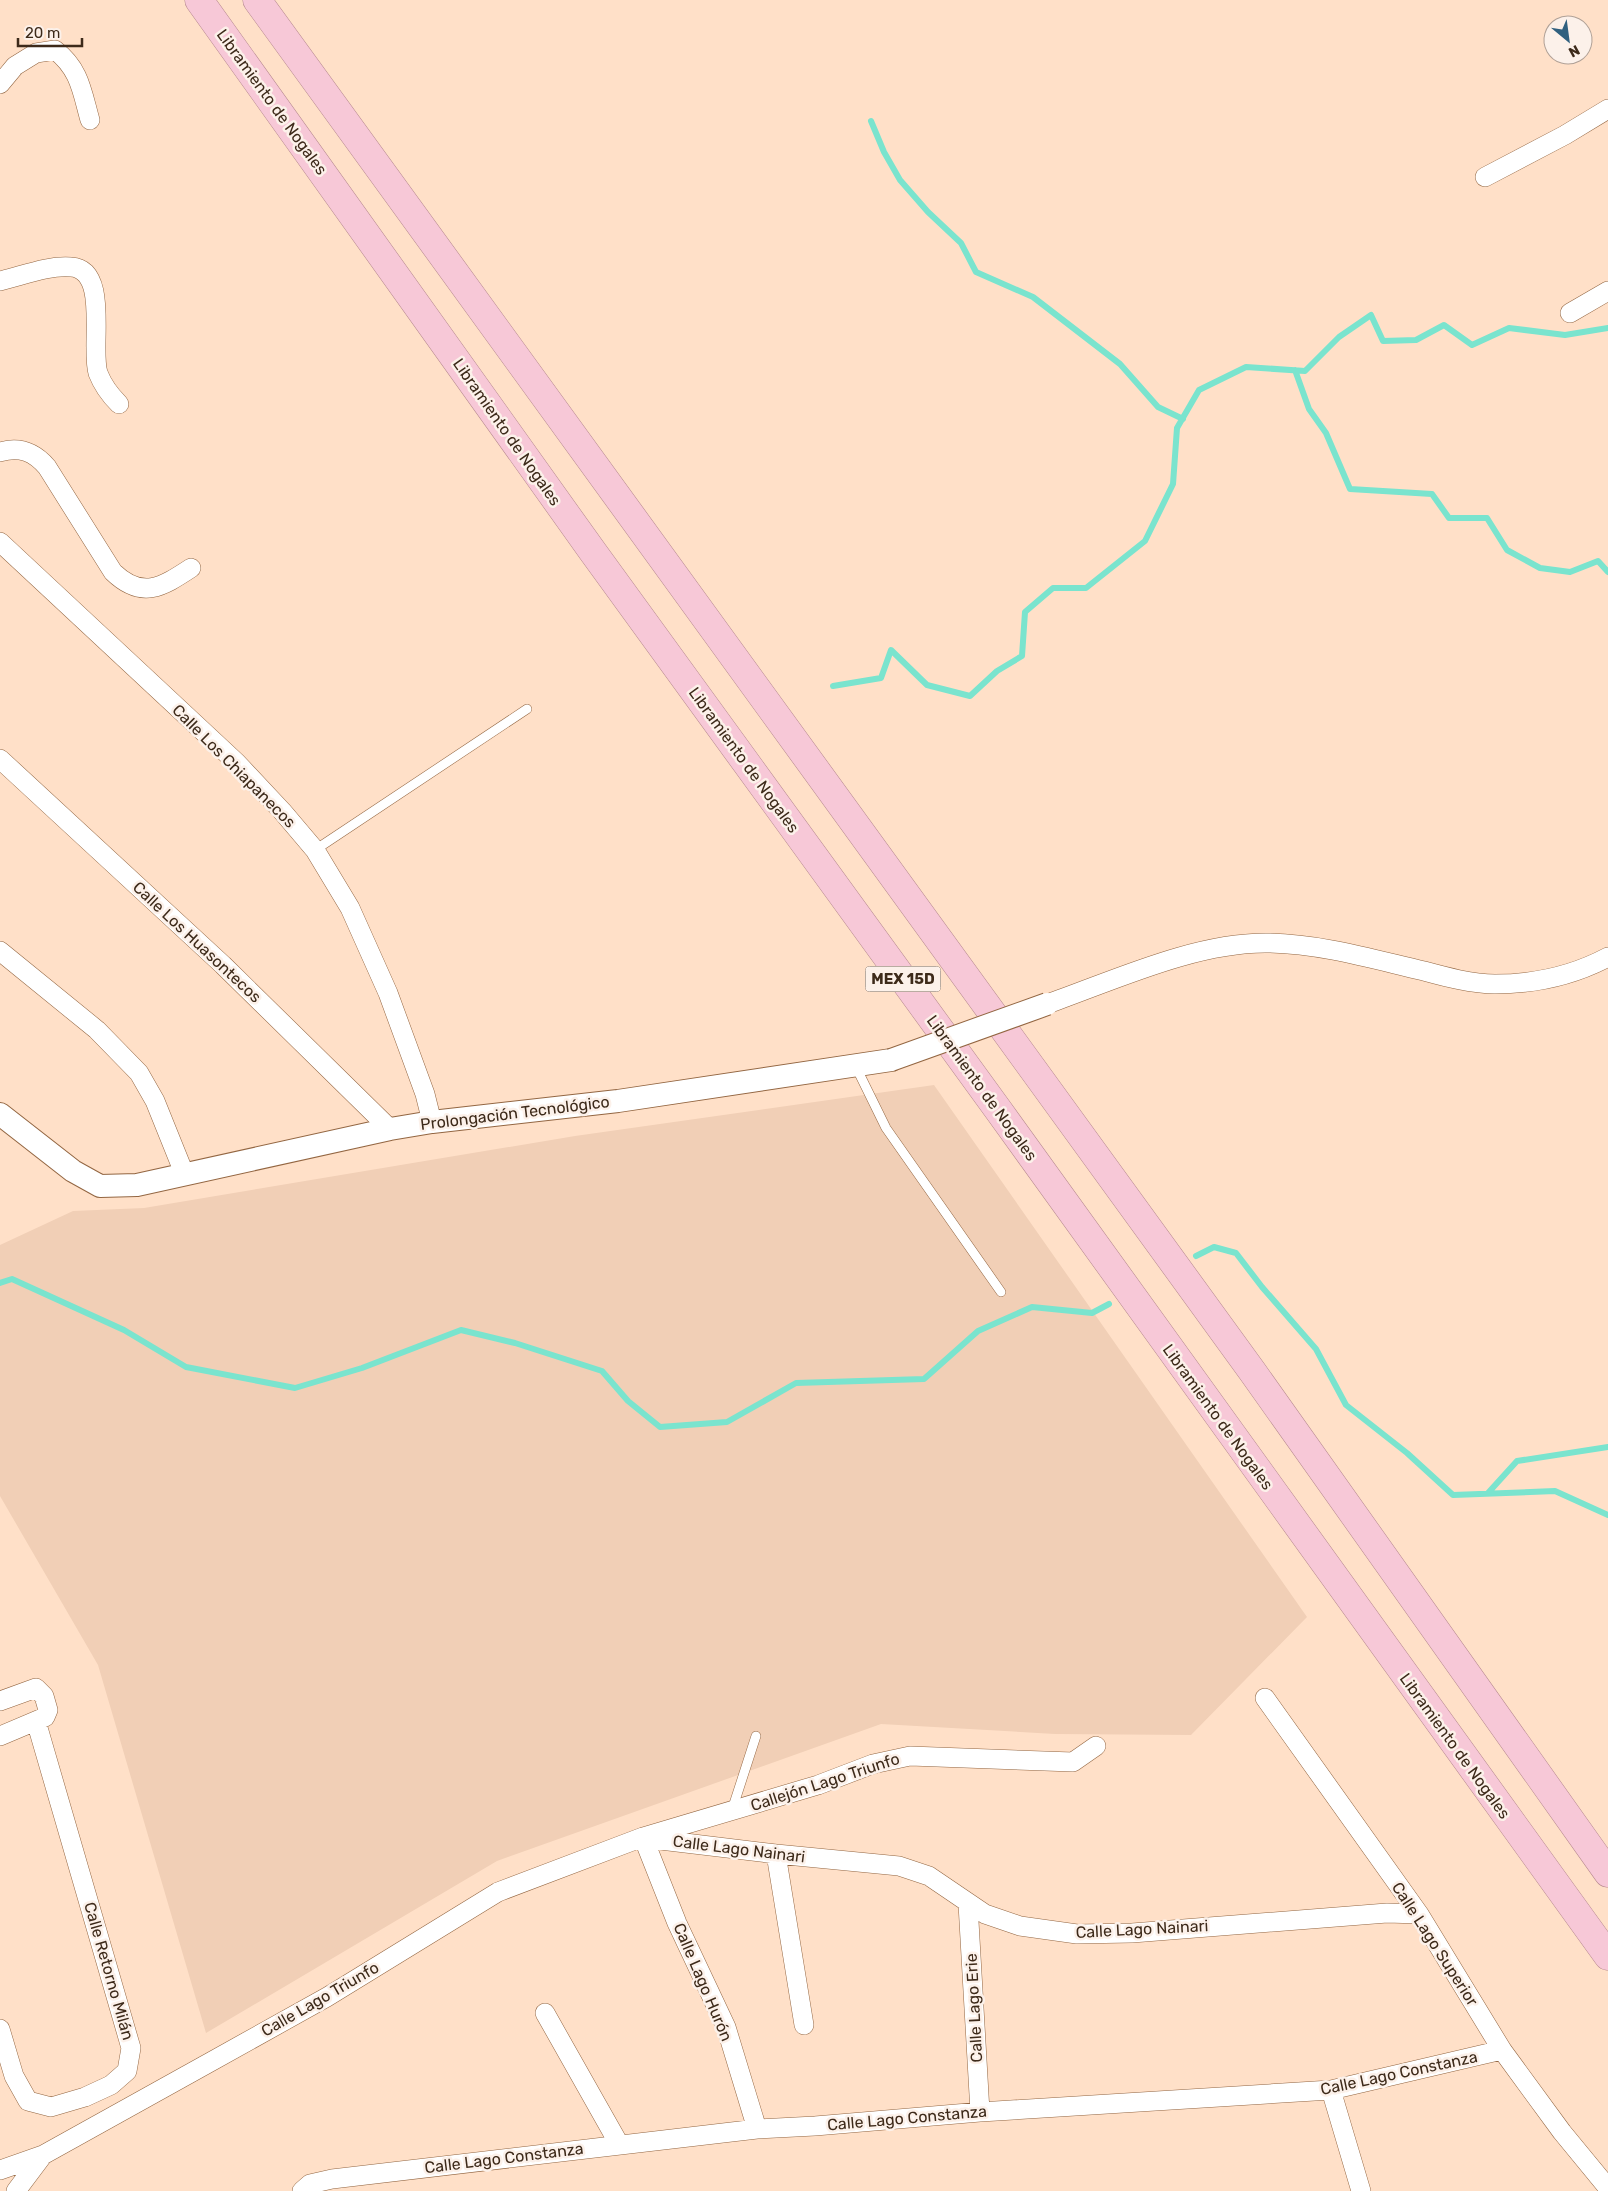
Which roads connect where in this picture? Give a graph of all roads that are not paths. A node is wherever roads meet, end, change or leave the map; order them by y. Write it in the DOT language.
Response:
graph roads {
  1 [pos="199,0"];
  2 [pos="258,0"];
  3 [pos="0,84"];
  4 [pos="1608,109"];
  5 [pos="90,120"];
  6 [pos="1485,177"];
  7 [pos="0,281"];
  8 [pos="1608,292"];
  9 [pos="1570,313"];
  10 [pos="119,404"];
  11 [pos="0,452"];
  12 [pos="0,542"];
  13 [pos="191,568"];
  14 [pos="527,709"];
  15 [pos="0,759"];
  16 [pos="315,850"];
  17 [pos="0,951"];
  18 [pos="1608,957"];
  19 [pos="1047,1004"];
  20 [pos="856,1067"];
  21 [pos="0,1114"];
  22 [pos="432,1122"];
  23 [pos="9,1129"];
  24 [pos="390,1129"];
  25 [pos="184,1173"];
  26 [pos="1001,1292"];
  27 [pos="1265,1698"];
  28 [pos="0,1702"];
  29 [pos="36,1722"];
  30 [pos="0,1736"];
  31 [pos="756,1736"];
  32 [pos="1096,1746"];
  33 [pos="731,1812"];
  34 [pos="643,1838"];
  35 [pos="776,1854"];
  36 [pos="1608,1872"];
  37 [pos="968,1904"];
  38 [pos="1419,1914"];
  39 [pos="1608,1956"];
  40 [pos="545,2013"];
  41 [pos="804,2025"];
  42 [pos="0,2030"];
  43 [pos="1502,2050"];
  44 [pos="1331,2090"];
  45 [pos="980,2112"];
  46 [pos="757,2129"];
  47 [pos="619,2144"];
  48 [pos="43,2155"];
  49 [pos="0,2170"];
  50 [pos="306,2188"];
  51 [pos="1608,2188"];
  52 [pos="16,2191"];
  53 [pos="1361,2191"];
  1 -- 39 [label="highway, Libramiento de Nogales / MEX 15D"];
  2 -- 36 [label="highway, MEX 15D"];
  3 -- 5 [label="street"];
  4 -- 6 [label="street"];
  7 -- 10 [label="street"];
  8 -- 9 [label="street"];
  11 -- 13 [label="street"];
  12 -- 16 [label="street, Calle Los Chiapanecos"];
  14 -- 16 [label="lane"];
  15 -- 24 [label="street, Calle Los Huasontecos"];
  16 -- 22 [label="street, Calle Los Chiapanecos"];
  17 -- 25 [label="street"];
  18 -- 19 [label="street"];
  19 -- 20 [label="street, Prolongación Tecnológico, bridge"];
  20 -- 22 [label="street, Prolongación Tecnológico"];
  20 -- 26 [label="lane"];
  21 -- 23 [label="street, Prolongación Tecnológico"];
  22 -- 24 [label="street, Prolongación Tecnológico"];
  23 -- 25 [label="street, Prolongación Tecnológico"];
  24 -- 25 [label="street, Prolongación Tecnológico"];
  27 -- 38 [label="street, Calle Lago Superior"];
  28 -- 29 [label="street"];
  29 -- 30 [label="street"];
  29 -- 42 [label="street, Calle Retorno Milán"];
  31 -- 33 [label="lane"];
  32 -- 33 [label="street, Callejón Lago Triunfo"];
  33 -- 34 [label="street, Callejón Lago Triunfo"];
  34 -- 35 [label="street, Calle Lago Nainari"];
  34 -- 46 [label="street, Calle Lago Hurón"];
  34 -- 48 [label="street, Calle Lago Triunfo"];
  35 -- 37 [label="street, Calle Lago Nainari"];
  35 -- 41 [label="street"];
  37 -- 38 [label="street, Calle Lago Nainari"];
  37 -- 45 [label="street, Calle Lago Erie"];
  38 -- 43 [label="street, Calle Lago Superior"];
  40 -- 47 [label="street"];
  43 -- 44 [label="street, Calle Lago Constanza"];
  43 -- 51 [label="street, Calle Lago Superior"];
  44 -- 45 [label="street, Calle Lago Constanza"];
  44 -- 53 [label="street"];
  45 -- 46 [label="street, Calle Lago Constanza"];
  46 -- 47 [label="street, Calle Lago Constanza"];
  47 -- 50 [label="street, Calle Lago Constanza"];
  48 -- 49 [label="street, Calle Lago Triunfo"];
  48 -- 52 [label="street"];
}
